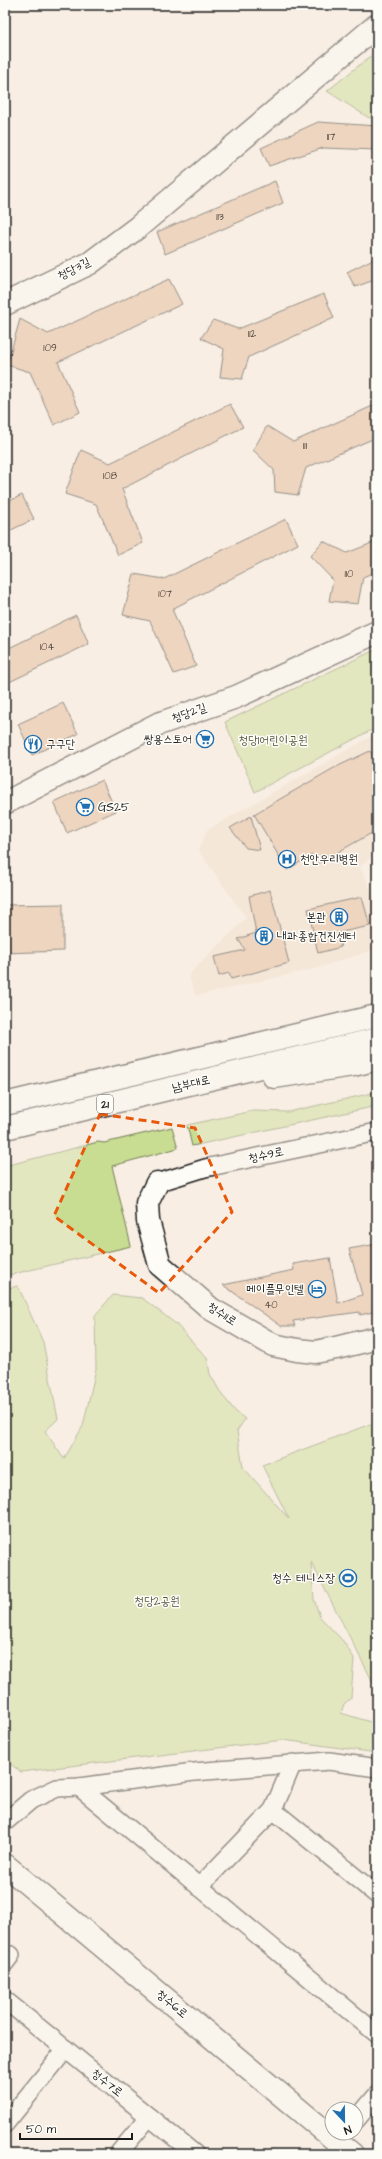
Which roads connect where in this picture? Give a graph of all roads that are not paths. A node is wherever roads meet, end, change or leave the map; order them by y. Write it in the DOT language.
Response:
graph roads {
  1 [pos="377,25"];
  2 [pos="5,304"];
  3 [pos="377,632"];
  4 [pos="5,803"];
  5 [pos="377,1001"];
  6 [pos="377,1016"];
  7 [pos="377,1039"];
  8 [pos="200,1058"];
  9 [pos="377,1059"];
  10 [pos="205,1080"];
  11 [pos="8,1103"];
  12 [pos="26,1123"];
  13 [pos="5,1128"];
  14 [pos="5,1131"];
  15 [pos="377,1132"];
  16 [pos="157,1183"];
  17 [pos="377,1338"];
  18 [pos="293,1763"];
  19 [pos="377,1768"];
  20 [pos="79,1787"];
  21 [pos="272,1810"];
  22 [pos="5,1822"];
  23 [pos="5,1865"];
  24 [pos="199,1887"];
  25 [pos="377,1895"];
  26 [pos="5,2000"];
  27 [pos="377,2034"];
  28 [pos="66,2049"];
  29 [pos="377,2095"];
  30 [pos="364,2110"];
  31 [pos="149,2117"];
  32 [pos="5,2124"];
  33 [pos="345,2143"];
  34 [pos="118,2154"];
  35 [pos="195,2154"];
  1 -- 2 [label="main road, 청당3길"];
  3 -- 4 [label="main road, 청당2길"];
  5 -- 8 [label="main road"];
  6 -- 8 [label="main road, 남부대로 / 21"];
  7 -- 10 [label="main road, 남부대로 / 21"];
  8 -- 11 [label="main road, 남부대로 / 21"];
  9 -- 10 [label="main road"];
  10 -- 12 [label="main road, 남부대로 / 21"];
  12 -- 13 [label="main road, 남부대로 / 21"];
  12 -- 14 [label="main road"];
  15 -- 16 [label="street, 청수9로"];
  16 -- 17 [label="main road, 청수11로"];
  18 -- 19 [label="street"];
  18 -- 20 [label="street"];
  18 -- 21 [label="street"];
  20 -- 22 [label="street"];
  20 -- 24 [label="street"];
  21 -- 24 [label="street"];
  21 -- 25 [label="street"];
  23 -- 33 [label="main road, 청수6로"];
  24 -- 27 [label="street"];
  26 -- 28 [label="street, 청수7로"];
  28 -- 31 [label="street, 청수7로"];
  28 -- 32 [label="street"];
  29 -- 30 [label="street"];
  31 -- 34 [label="street"];
  31 -- 35 [label="street, 청수7로"];
}
